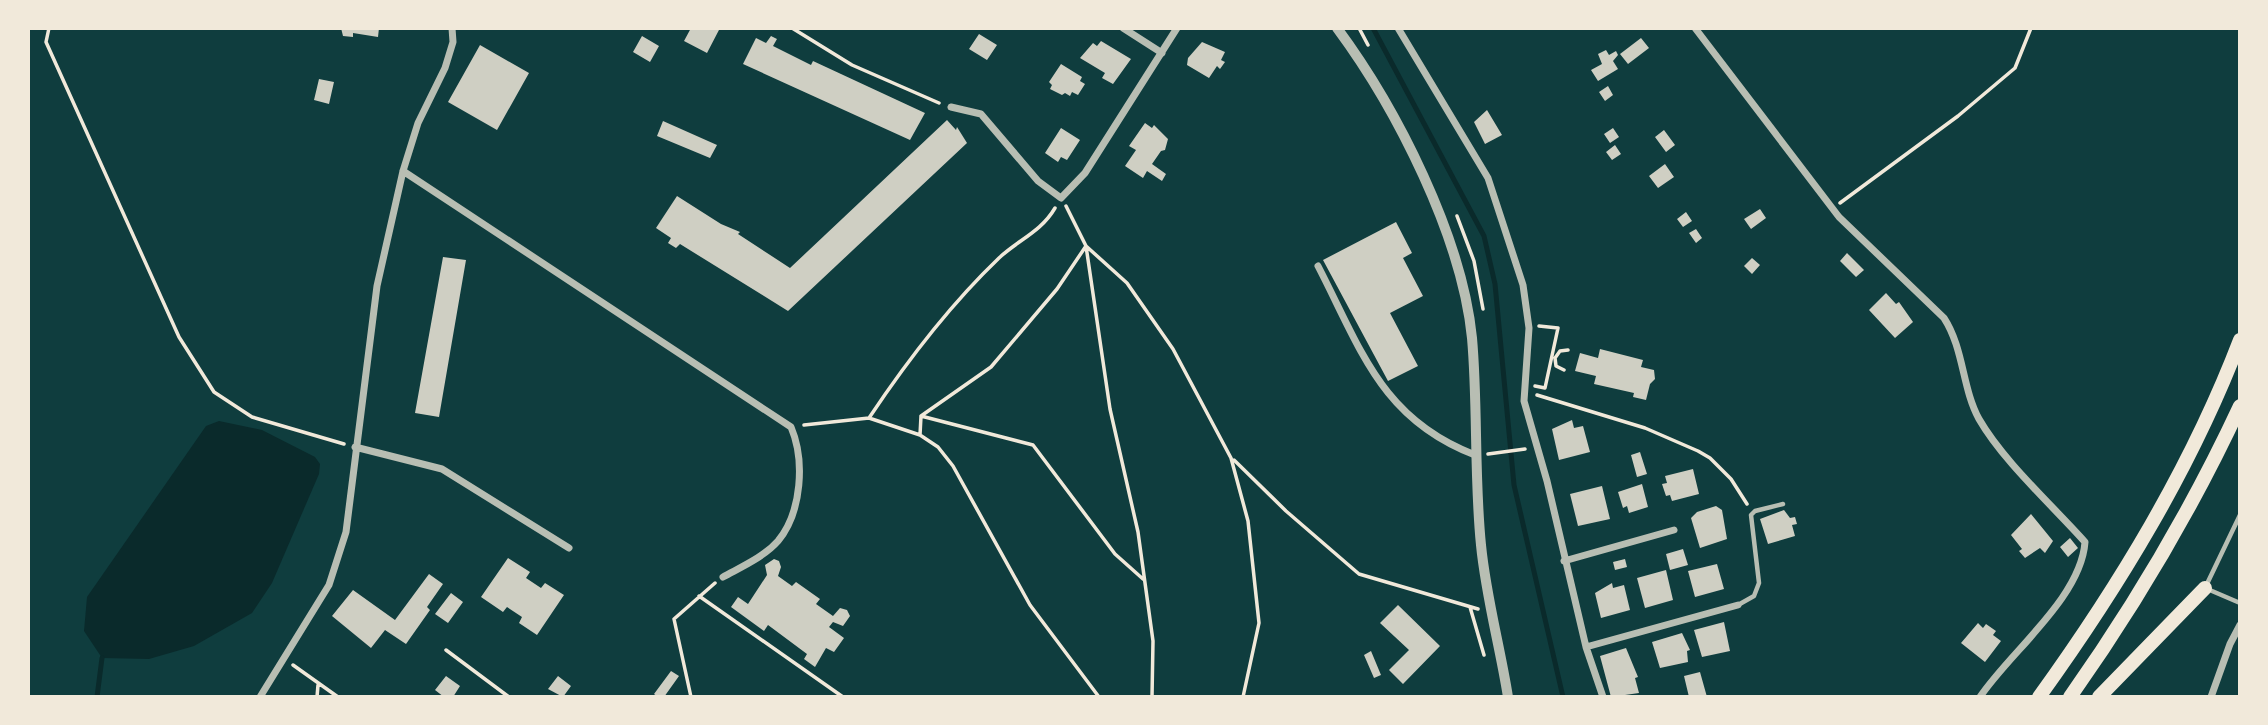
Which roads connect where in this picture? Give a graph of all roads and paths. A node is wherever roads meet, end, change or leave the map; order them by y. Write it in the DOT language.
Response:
graph roads {
  1 [pos="49,28"];
  2 [pos="452,28"];
  3 [pos="792,28"];
  4 [pos="1123,28"];
  5 [pos="1177,28"];
  6 [pos="1337,28"];
  7 [pos="1398,28"];
  8 [pos="1695,28"];
  9 [pos="2031,28"];
  10 [pos="1163,53"];
  11 [pos="951,107"];
  12 [pos="403,171"];
  13 [pos="1061,198"];
  14 [pos="1833,208"];
  15 [pos="1086,246"];
  16 [pos="1318,266"];
  17 [pos="1537,326"];
  18 [pos="2240,340"];
  19 [pos="1568,351"];
  20 [pos="1553,357"];
  21 [pos="1564,370"];
  22 [pos="1532,386"];
  23 [pos="1525,392"];
  24 [pos="2240,407"];
  25 [pos="921,416"];
  26 [pos="869,418"];
  27 [pos="791,427"];
  28 [pos="920,435"];
  29 [pos="355,447"];
  30 [pos="1520,450"];
  31 [pos="1494,453"];
  32 [pos="1475,455"];
  33 [pos="1231,458"];
  34 [pos="1783,504"];
  35 [pos="1751,515"];
  36 [pos="2240,515"];
  37 [pos="1674,530"];
  38 [pos="2240,531"];
  39 [pos="2232,532"];
  40 [pos="569,548"];
  41 [pos="1564,561"];
  42 [pos="723,577"];
  43 [pos="1143,579"];
  44 [pos="2204,588"];
  45 [pos="699,597"];
  46 [pos="2240,603"];
  47 [pos="1738,605"];
  48 [pos="1490,612"];
  49 [pos="2240,625"];
  50 [pos="1586,646"];
  51 [pos="446,650"];
  52 [pos="286,660"];
  53 [pos="318,684"];
  54 [pos="260,697"];
  55 [pos="317,697"];
  56 [pos="338,697"];
  57 [pos="509,697"];
  58 [pos="691,697"];
  59 [pos="843,697"];
  60 [pos="1099,697"];
  61 [pos="1152,697"];
  62 [pos="1244,697"];
  63 [pos="1508,697"];
  64 [pos="1603,697"];
  65 [pos="1980,697"];
  66 [pos="2039,697"];
  67 [pos="2070,697"];
  68 [pos="2099,697"];
  69 [pos="2211,697"];
  1 -- 29 [label="path"];
  2 -- 12 [label="street"];
  3 -- 11 [label="path"];
  4 -- 10 [label="street"];
  5 -- 10 [label="street"];
  6 -- 32 [label="street"];
  7 -- 23 [label="street"];
  8 -- 14 [label="street"];
  9 -- 14 [label="path"];
  10 -- 13 [label="street"];
  11 -- 13 [label="street"];
  12 -- 27 [label="street"];
  12 -- 29 [label="street"];
  13 -- 15 [label="path"];
  13 -- 26 [label="path"];
  14 -- 65 [label="street"];
  15 -- 25 [label="path"];
  15 -- 33 [label="path"];
  15 -- 43 [label="path"];
  16 -- 32 [label="street"];
  17 -- 20 [label="path"];
  18 -- 66 [label="highway"];
  19 -- 20 [label="path"];
  20 -- 21 [label="path"];
  20 -- 22 [label="path"];
  23 -- 35 [label="path"];
  23 -- 41 [label="street"];
  24 -- 67 [label="highway"];
  25 -- 28 [label="path"];
  25 -- 43 [label="path"];
  26 -- 27 [label="path"];
  26 -- 28 [label="path"];
  27 -- 42 [label="street"];
  28 -- 60 [label="path"];
  29 -- 40 [label="street"];
  29 -- 52 [label="street"];
  30 -- 31 [label="path"];
  32 -- 48 [label="street"];
  33 -- 48 [label="path"];
  33 -- 62 [label="path"];
  34 -- 35 [label="lane"];
  35 -- 47 [label="lane"];
  36 -- 39 [label="lane"];
  37 -- 41 [label="street"];
  38 -- 39 [label="lane"];
  39 -- 44 [label="lane"];
  41 -- 50 [label="street"];
  42 -- 45 [label="path"];
  43 -- 61 [label="path"];
  44 -- 46 [label="lane"];
  44 -- 68 [label="highway"];
  45 -- 58 [label="path"];
  45 -- 59 [label="path"];
  47 -- 50 [label="street"];
  48 -- 63 [label="street"];
  49 -- 69 [label="street"];
  50 -- 64 [label="street"];
  51 -- 57 [label="path"];
  52 -- 53 [label="path"];
  52 -- 54 [label="street"];
  53 -- 55 [label="path"];
  53 -- 56 [label="path"];
}
